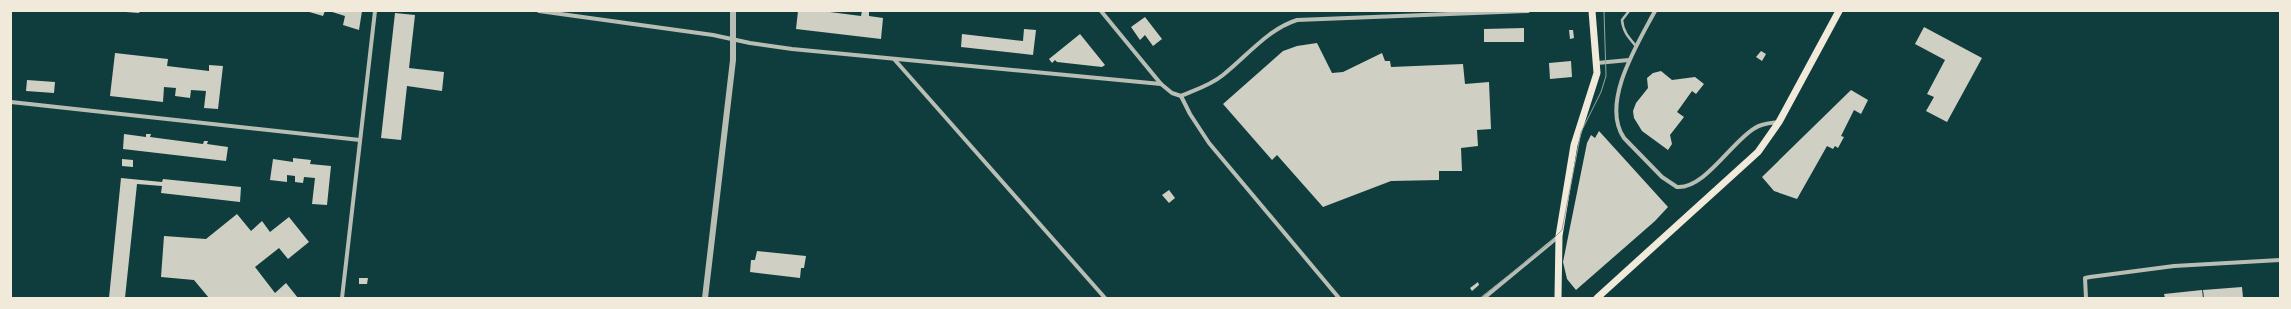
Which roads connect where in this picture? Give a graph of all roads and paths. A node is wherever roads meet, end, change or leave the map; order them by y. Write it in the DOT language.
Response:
graph roads {
  1 [pos="375,11"];
  2 [pos="539,11"];
  3 [pos="733,11"];
  4 [pos="1102,11"];
  5 [pos="1528,11"];
  6 [pos="1592,11"];
  7 [pos="1629,11"];
  8 [pos="1655,11"];
  9 [pos="1839,11"];
  10 [pos="732,40"];
  11 [pos="1637,47"];
  12 [pos="894,59"];
  13 [pos="1629,60"];
  14 [pos="1597,63"];
  15 [pos="1161,84"];
  16 [pos="1181,96"];
  17 [pos="11,102"];
  18 [pos="1779,122"];
  19 [pos="360,140"];
  20 [pos="1559,236"];
  21 [pos="2280,260"];
  22 [pos="342,298"];
  23 [pos="705,298"];
  24 [pos="1105,298"];
  25 [pos="1339,298"];
  26 [pos="1484,298"];
  27 [pos="1558,298"];
  28 [pos="1597,298"];
  29 [pos="2086,298"];
  1 -- 19 [label="street"];
  2 -- 10 [label="street"];
  3 -- 10 [label="street"];
  4 -- 15 [label="street"];
  5 -- 16 [label="street"];
  6 -- 14 [label="main road"];
  7 -- 11 [label="lane"];
  8 -- 11 [label="street"];
  9 -- 18 [label="main road"];
  10 -- 12 [label="street"];
  10 -- 23 [label="street"];
  11 -- 13 [label="street"];
  12 -- 15 [label="street"];
  12 -- 24 [label="street"];
  13 -- 14 [label="street"];
  13 -- 18 [label="street"];
  14 -- 20 [label="main road"];
  15 -- 16 [label="street"];
  16 -- 25 [label="street"];
  17 -- 19 [label="street"];
  18 -- 28 [label="main road"];
  19 -- 22 [label="street"];
  20 -- 26 [label="street"];
  20 -- 27 [label="main road"];
  21 -- 29 [label="street"];
}
